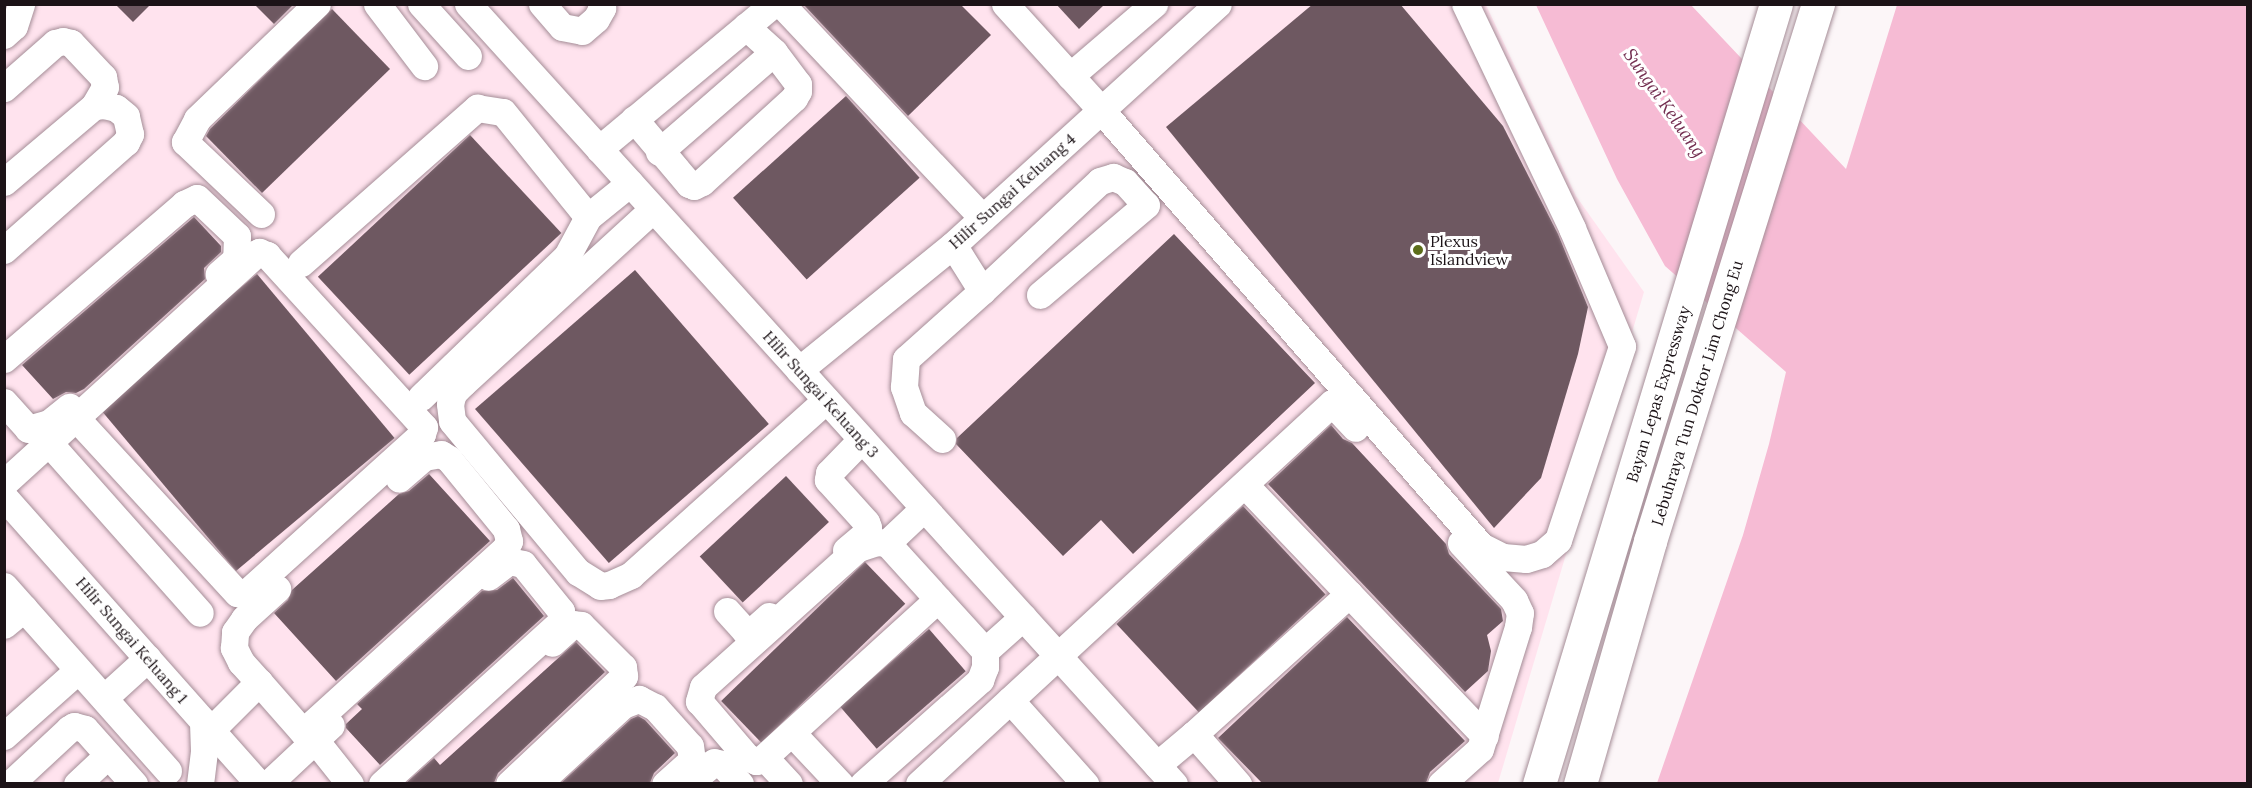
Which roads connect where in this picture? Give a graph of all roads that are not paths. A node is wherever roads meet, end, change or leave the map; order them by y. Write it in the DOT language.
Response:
graph roads {
  1 [pos="21,4"];
  2 [pos="317,4"];
  3 [pos="377,4"];
  4 [pos="421,4"];
  5 [pos="468,4"];
  6 [pos="542,4"];
  7 [pos="601,4"];
  8 [pos="773,4"];
  9 [pos="780,4"];
  10 [pos="1005,4"];
  11 [pos="1154,4"];
  12 [pos="1218,4"];
  13 [pos="1465,4"];
  14 [pos="1776,4"];
  15 [pos="1799,4"];
  16 [pos="1818,4"];
  17 [pos="1759,18"];
  18 [pos="746,27"];
  19 [pos="4,35"];
  20 [pos="774,52"];
  21 [pos="468,56"];
  22 [pos="424,66"];
  23 [pos="1070,76"];
  24 [pos="4,88"];
  25 [pos="94,106"];
  26 [pos="1101,110"];
  27 [pos="634,119"];
  28 [pos="599,149"];
  29 [pos="659,152"];
  30 [pos="4,182"];
  31 [pos="630,183"];
  32 [pos="653,209"];
  33 [pos="261,214"];
  34 [pos="588,217"];
  35 [pos="983,218"];
  36 [pos="953,245"];
  37 [pos="4,250"];
  38 [pos="300,262"];
  39 [pos="982,291"];
  40 [pos="1040,295"];
  41 [pos="4,359"];
  42 [pos="799,370"];
  43 [pos="421,397"];
  44 [pos="826,400"];
  45 [pos="4,402"];
  46 [pos="76,418"];
  47 [pos="862,439"];
  48 [pos="942,439"];
  49 [pos="48,443"];
  50 [pos="4,483"];
  51 [pos="1245,485"];
  52 [pos="4,497"];
  53 [pos="924,508"];
  54 [pos="887,543"];
  55 [pos="4,586"];
  56 [pos="1349,594"];
  57 [pos="938,599"];
  58 [pos="728,611"];
  59 [pos="200,613"];
  60 [pos="14,616"];
  61 [pos="1023,617"];
  62 [pos="985,651"];
  63 [pos="1059,656"];
  64 [pos="148,658"];
  65 [pos="78,670"];
  66 [pos="259,682"];
  67 [pos="104,698"];
  68 [pos="1010,700"];
  69 [pos="207,726"];
  70 [pos="792,733"];
  71 [pos="1194,734"];
  72 [pos="4,736"];
  73 [pos="1485,736"];
  74 [pos="315,740"];
  75 [pos="108,755"];
  76 [pos="765,758"];
  77 [pos="168,771"];
  78 [pos="1166,774"];
  79 [pos="245,778"];
  80 [pos="10,783"];
  81 [pos="77,783"];
  82 [pos="134,783"];
  83 [pos="200,783"];
  84 [pos="268,783"];
  85 [pos="350,783"];
  86 [pos="382,783"];
  87 [pos="398,783"];
  88 [pos="509,783"];
  89 [pos="537,783"];
  90 [pos="665,783"];
  91 [pos="688,783"];
  92 [pos="740,783"];
  93 [pos="789,783"];
  94 [pos="840,783"];
  95 [pos="863,783"];
  96 [pos="919,783"];
  97 [pos="1085,783"];
  98 [pos="1238,783"];
  99 [pos="1441,783"];
  100 [pos="1526,783"];
  101 [pos="1539,783"];
  102 [pos="1562,783"];
  103 [pos="1580,783"];
  1 -- 19 [label="street"];
  2 -- 33 [label="street"];
  3 -- 22 [label="street"];
  4 -- 21 [label="street"];
  5 -- 28 [label="street, Hilir Sungai Keluang 3"];
  6 -- 7 [label="street"];
  8 -- 18 [label="street"];
  9 -- 35 [label="street"];
  10 -- 23 [label="street"];
  11 -- 23 [label="street"];
  12 -- 26 [label="street, Hilir Sungai Keluang 4"];
  13 -- 26 [label="street"];
  14 -- 101 [label="highway, Bayan Lepas Expressway"];
  15 -- 102 [label="highway, Bayan Lepas Expressway"];
  16 -- 103 [label="highway, Lebuhraya Tun Doktor Lim Chong Eu"];
  17 -- 100 [label="highway"];
  18 -- 20 [label="street"];
  18 -- 27 [label="street"];
  20 -- 29 [label="street"];
  20 -- 29 [label="street"];
  23 -- 26 [label="street"];
  24 -- 25 [label="street"];
  25 -- 30 [label="street"];
  25 -- 37 [label="street"];
  26 -- 35 [label="street, Hilir Sungai Keluang 4"];
  27 -- 28 [label="street"];
  27 -- 29 [label="street"];
  28 -- 31 [label="street, Hilir Sungai Keluang 3"];
  31 -- 32 [label="street, Hilir Sungai Keluang 3"];
  31 -- 34 [label="street"];
  32 -- 42 [label="street, Hilir Sungai Keluang 3"];
  32 -- 44 [label="street"];
  34 -- 38 [label="street"];
  34 -- 43 [label="street"];
  35 -- 36 [label="street, Hilir Sungai Keluang 4"];
  36 -- 39 [label="street"];
  36 -- 42 [label="street, Hilir Sungai Keluang 4"];
  39 -- 40 [label="street"];
  39 -- 48 [label="street"];
  41 -- 45 [label="street"];
  42 -- 44 [label="street, Hilir Sungai Keluang 3"];
  44 -- 47 [label="street, Hilir Sungai Keluang 3"];
  46 -- 46 [label="street"];
  46 -- 49 [label="street"];
  47 -- 53 [label="street, Hilir Sungai Keluang 3"];
  47 -- 58 [label="street"];
  49 -- 50 [label="street"];
  49 -- 59 [label="street"];
  51 -- 56 [label="street"];
  51 -- 63 [label="street"];
  51 -- 73 [label="street"];
  52 -- 64 [label="street, Hilir Sungai Keluang 1"];
  53 -- 54 [label="street"];
  53 -- 61 [label="street, Hilir Sungai Keluang 3"];
  54 -- 57 [label="street"];
  54 -- 76 [label="street"];
  55 -- 60 [label="street"];
  56 -- 71 [label="street"];
  56 -- 73 [label="street"];
  57 -- 62 [label="street"];
  57 -- 70 [label="street"];
  60 -- 65 [label="street"];
  61 -- 62 [label="street"];
  61 -- 63 [label="street, Hilir Sungai Keluang 3"];
  62 -- 95 [label="street"];
  63 -- 68 [label="street"];
  63 -- 78 [label="street, Hilir Sungai Keluang 3"];
  64 -- 67 [label="street"];
  64 -- 69 [label="street, Hilir Sungai Keluang 1"];
  65 -- 67 [label="street"];
  65 -- 72 [label="street"];
  66 -- 66 [label="street"];
  66 -- 69 [label="street"];
  67 -- 77 [label="street"];
  68 -- 96 [label="street"];
  68 -- 97 [label="street"];
  69 -- 79 [label="street, Hilir Sungai Keluang 1"];
  69 -- 83 [label="street"];
  70 -- 76 [label="street"];
  70 -- 94 [label="street"];
  71 -- 78 [label="street"];
  71 -- 98 [label="street"];
  73 -- 99 [label="street"];
  74 -- 84 [label="street"];
  74 -- 85 [label="street"];
  74 -- 86 [label="street"];
  75 -- 80 [label="street"];
  75 -- 81 [label="street"];
  75 -- 82 [label="street"];
  76 -- 93 [label="street"];
  87 -- 88 [label="street"];
  89 -- 90 [label="street"];
  91 -- 92 [label="street"];
}
